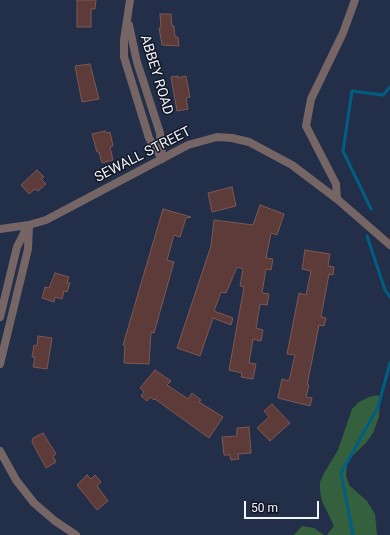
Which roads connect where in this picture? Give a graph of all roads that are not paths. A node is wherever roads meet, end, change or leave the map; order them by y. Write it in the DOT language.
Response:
graph roads {
  1 [pos="130,0"];
  2 [pos="355,0"];
  3 [pos="128,18"];
  4 [pos="162,159"];
  5 [pos="337,199"];
  6 [pos="29,225"];
  7 [pos="0,229"];
  8 [pos="389,242"];
  9 [pos="0,317"];
  10 [pos="0,364"];
  11 [pos="0,451"];
  12 [pos="76,535"];
  1 -- 3 [label="street, ABBEY ROAD"];
  2 -- 5 [label="street"];
  3 -- 4 [label="street, ABBEY ROAD"];
  3 -- 4 [label="street, ABBEY ROAD"];
  4 -- 5 [label="street, SEWALL STREET"];
  4 -- 6 [label="street, SEWALL STREET"];
  5 -- 8 [label="street, SEWALL STREET"];
  6 -- 7 [label="street, SEWALL STREET"];
  6 -- 9 [label="street"];
  6 -- 10 [label="street"];
  11 -- 12 [label="street"];
}
